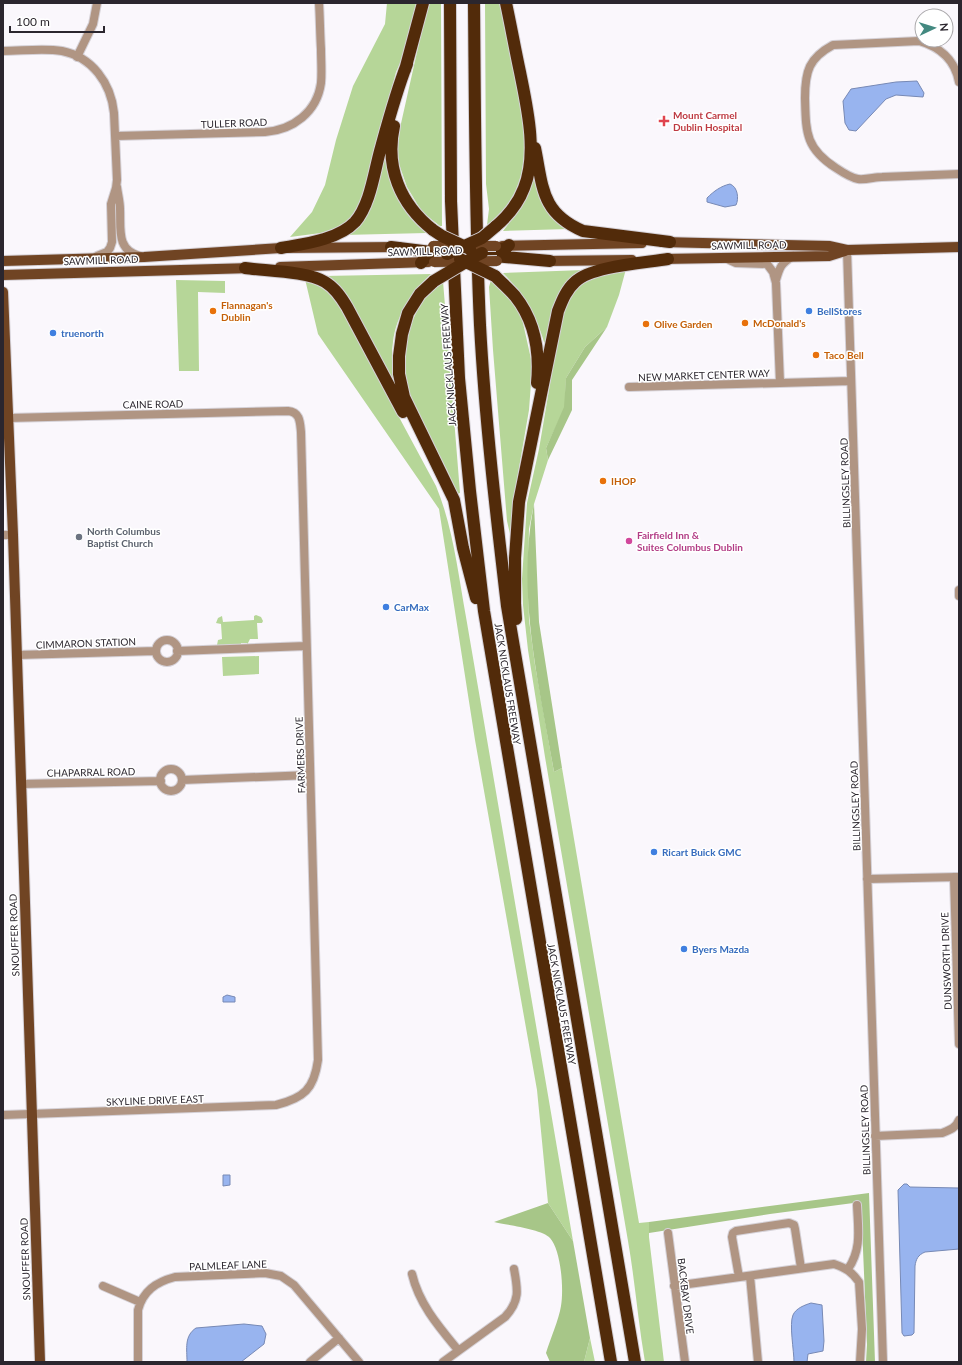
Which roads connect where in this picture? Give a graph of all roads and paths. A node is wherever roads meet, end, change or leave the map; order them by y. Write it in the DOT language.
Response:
graph roads {
  1 [pos="96,3"];
  2 [pos="319,3"];
  3 [pos="423,3"];
  4 [pos="450,3"];
  5 [pos="474,3"];
  6 [pos="506,3"];
  7 [pos="3,51"];
  8 [pos="77,57"];
  9 [pos="407,64"];
  10 [pos="959,82"];
  11 [pos="528,112"];
  12 [pos="116,136"];
  13 [pos="959,174"];
  14 [pos="116,180"];
  15 [pos="670,242"];
  16 [pos="509,245"];
  17 [pos="465,246"];
  18 [pos="390,247"];
  19 [pos="959,247"];
  20 [pos="281,248"];
  21 [pos="847,250"];
  22 [pos="482,253"];
  23 [pos="497,253"];
  24 [pos="433,254"];
  25 [pos="447,254"];
  26 [pos="793,256"];
  27 [pos="144,257"];
  28 [pos="84,258"];
  29 [pos="725,258"];
  30 [pos="62,259"];
  31 [pos="668,259"];
  32 [pos="3,261"];
  33 [pos="466,261"];
  34 [pos="550,261"];
  35 [pos="421,263"];
  36 [pos="245,268"];
  37 [pos="3,274"];
  38 [pos="776,280"];
  39 [pos="3,292"];
  40 [pos="851,381"];
  41 [pos="780,383"];
  42 [pos="629,387"];
  43 [pos="297,414"];
  44 [pos="8,418"];
  45 [pos="530,445"];
  46 [pos="439,471"];
  47 [pos="8,535"];
  48 [pos="959,590"];
  49 [pos="959,596"];
  50 [pos="306,646"];
  51 [pos="177,651"];
  52 [pos="490,651"];
  53 [pos="156,652"];
  54 [pos="17,655"];
  55 [pos="527,729"];
  56 [pos="310,775"];
  57 [pos="182,780"];
  58 [pos="161,781"];
  59 [pos="21,784"];
  60 [pos="956,877"];
  61 [pos="867,879"];
  62 [pos="959,1044"];
  63 [pos="304,1092"];
  64 [pos="32,1114"];
  65 [pos="3,1115"];
  66 [pos="959,1120"];
  67 [pos="876,1136"];
  68 [pos="857,1205"];
  69 [pos="668,1234"];
  70 [pos="801,1268"];
  71 [pos="514,1269"];
  72 [pos="848,1269"];
  73 [pos="412,1274"];
  74 [pos="750,1276"];
  75 [pos="739,1277"];
  76 [pos="103,1286"];
  77 [pos="674,1286"];
  78 [pos="140,1302"];
  79 [pos="339,1338"];
  80 [pos="458,1350"];
  81 [pos="40,1362"];
  82 [pos="138,1362"];
  83 [pos="310,1362"];
  84 [pos="359,1362"];
  85 [pos="443,1362"];
  86 [pos="611,1362"];
  87 [pos="635,1362"];
  88 [pos="685,1362"];
  89 [pos="758,1362"];
  90 [pos="860,1362"];
  91 [pos="883,1362"];
  1 -- 8 [label="street"];
  2 -- 12 [label="street, TULLER ROAD"];
  3 -- 9 [label="highway"];
  4 -- 52 [label="highway, JACK NICKLAUS FREEWAY"];
  5 -- 55 [label="highway, JACK NICKLAUS FREEWAY"];
  6 -- 11 [label="highway"];
  7 -- 8 [label="street"];
  8 -- 12 [label="street"];
  9 -- 17 [label="highway, bridge"];
  9 -- 20 [label="highway"];
  10 -- 13 [label="street"];
  11 -- 15 [label="highway"];
  11 -- 17 [label="highway, bridge"];
  12 -- 14 [label="street"];
  14 -- 27 [label="street"];
  14 -- 28 [label="street"];
  15 -- 16 [label="main road, SAWMILL ROAD"];
  15 -- 21 [label="main road, SAWMILL ROAD"];
  16 -- 23 [label="highway"];
  17 -- 22 [label="highway, bridge"];
  17 -- 23 [label="main road, SAWMILL ROAD, bridge"];
  17 -- 24 [label="main road, SAWMILL ROAD, bridge"];
  17 -- 25 [label="highway, bridge"];
  18 -- 20 [label="main road, SAWMILL ROAD"];
  18 -- 24 [label="highway"];
  19 -- 21 [label="main road, SAWMILL ROAD"];
  20 -- 27 [label="main road, SAWMILL ROAD"];
  21 -- 26 [label="main road, SAWMILL ROAD"];
  21 -- 40 [label="street, BILLINGSLEY ROAD"];
  22 -- 23 [label="highway"];
  22 -- 33 [label="highway, bridge"];
  23 -- 33 [label="main road, SAWMILL ROAD, bridge"];
  23 -- 34 [label="highway"];
  24 -- 25 [label="highway"];
  24 -- 33 [label="main road, SAWMILL ROAD, bridge"];
  24 -- 35 [label="highway"];
  25 -- 33 [label="highway, bridge"];
  26 -- 29 [label="main road, SAWMILL ROAD"];
  26 -- 38 [label="street, NEW MARKET CENTER WAY"];
  27 -- 28 [label="main road, SAWMILL ROAD"];
  28 -- 30 [label="main road, SAWMILL ROAD"];
  29 -- 31 [label="main road, SAWMILL ROAD"];
  29 -- 38 [label="street"];
  30 -- 32 [label="main road, SAWMILL ROAD"];
  30 -- 37 [label="main road"];
  31 -- 34 [label="main road, SAWMILL ROAD"];
  31 -- 45 [label="highway"];
  33 -- 45 [label="highway, bridge"];
  33 -- 46 [label="highway, bridge"];
  35 -- 36 [label="main road, SAWMILL ROAD"];
  36 -- 37 [label="main road, SAWMILL ROAD"];
  36 -- 46 [label="highway"];
  38 -- 41 [label="street, NEW MARKET CENTER WAY"];
  39 -- 44 [label="main road, SNOUFFER ROAD"];
  40 -- 41 [label="street, NEW MARKET CENTER WAY"];
  40 -- 61 [label="street, BILLINGSLEY ROAD"];
  41 -- 42 [label="street, NEW MARKET CENTER WAY"];
  43 -- 44 [label="street, CAINE ROAD"];
  43 -- 50 [label="street, FARMERS DRIVE"];
  44 -- 47 [label="main road, SNOUFFER ROAD"];
  45 -- 55 [label="highway"];
  46 -- 52 [label="highway"];
  47 -- 54 [label="main road, SNOUFFER ROAD"];
  48 -- 49 [label="street"];
  50 -- 51 [label="street, CIMMARON STATION"];
  50 -- 56 [label="street, FARMERS DRIVE"];
  51 -- 53 [label="street, CIMMARON STATION"];
  51 -- 53 [label="street"];
  52 -- 86 [label="highway, JACK NICKLAUS FREEWAY"];
  53 -- 54 [label="street, CIMMARON STATION"];
  54 -- 59 [label="main road, SNOUFFER ROAD"];
  55 -- 87 [label="highway, JACK NICKLAUS FREEWAY"];
  56 -- 57 [label="street"];
  56 -- 63 [label="street, FARMERS DRIVE"];
  57 -- 58 [label="street"];
  57 -- 58 [label="street"];
  58 -- 59 [label="street, CHAPARRAL ROAD"];
  59 -- 64 [label="main road, SNOUFFER ROAD"];
  60 -- 61 [label="street"];
  60 -- 62 [label="street, DUNSWORTH DRIVE"];
  61 -- 67 [label="street, BILLINGSLEY ROAD"];
  63 -- 64 [label="street, SKYLINE DRIVE EAST"];
  64 -- 65 [label="street, SKYLINE DRIVE EAST"];
  64 -- 81 [label="main road, SNOUFFER ROAD"];
  66 -- 67 [label="street"];
  67 -- 91 [label="street, BILLINGSLEY ROAD"];
  68 -- 72 [label="street"];
  69 -- 77 [label="street, BACKBAY DRIVE"];
  70 -- 72 [label="street"];
  70 -- 74 [label="street"];
  70 -- 75 [label="street"];
  71 -- 80 [label="street"];
  72 -- 90 [label="street"];
  73 -- 80 [label="street"];
  74 -- 75 [label="street"];
  74 -- 89 [label="street"];
  75 -- 77 [label="street"];
  76 -- 78 [label="street"];
  77 -- 88 [label="street, BACKBAY DRIVE"];
  78 -- 79 [label="street, PALMLEAF LANE"];
  78 -- 82 [label="street"];
  79 -- 83 [label="street"];
  79 -- 84 [label="street, PALMLEAF LANE"];
  80 -- 85 [label="street"];
}
